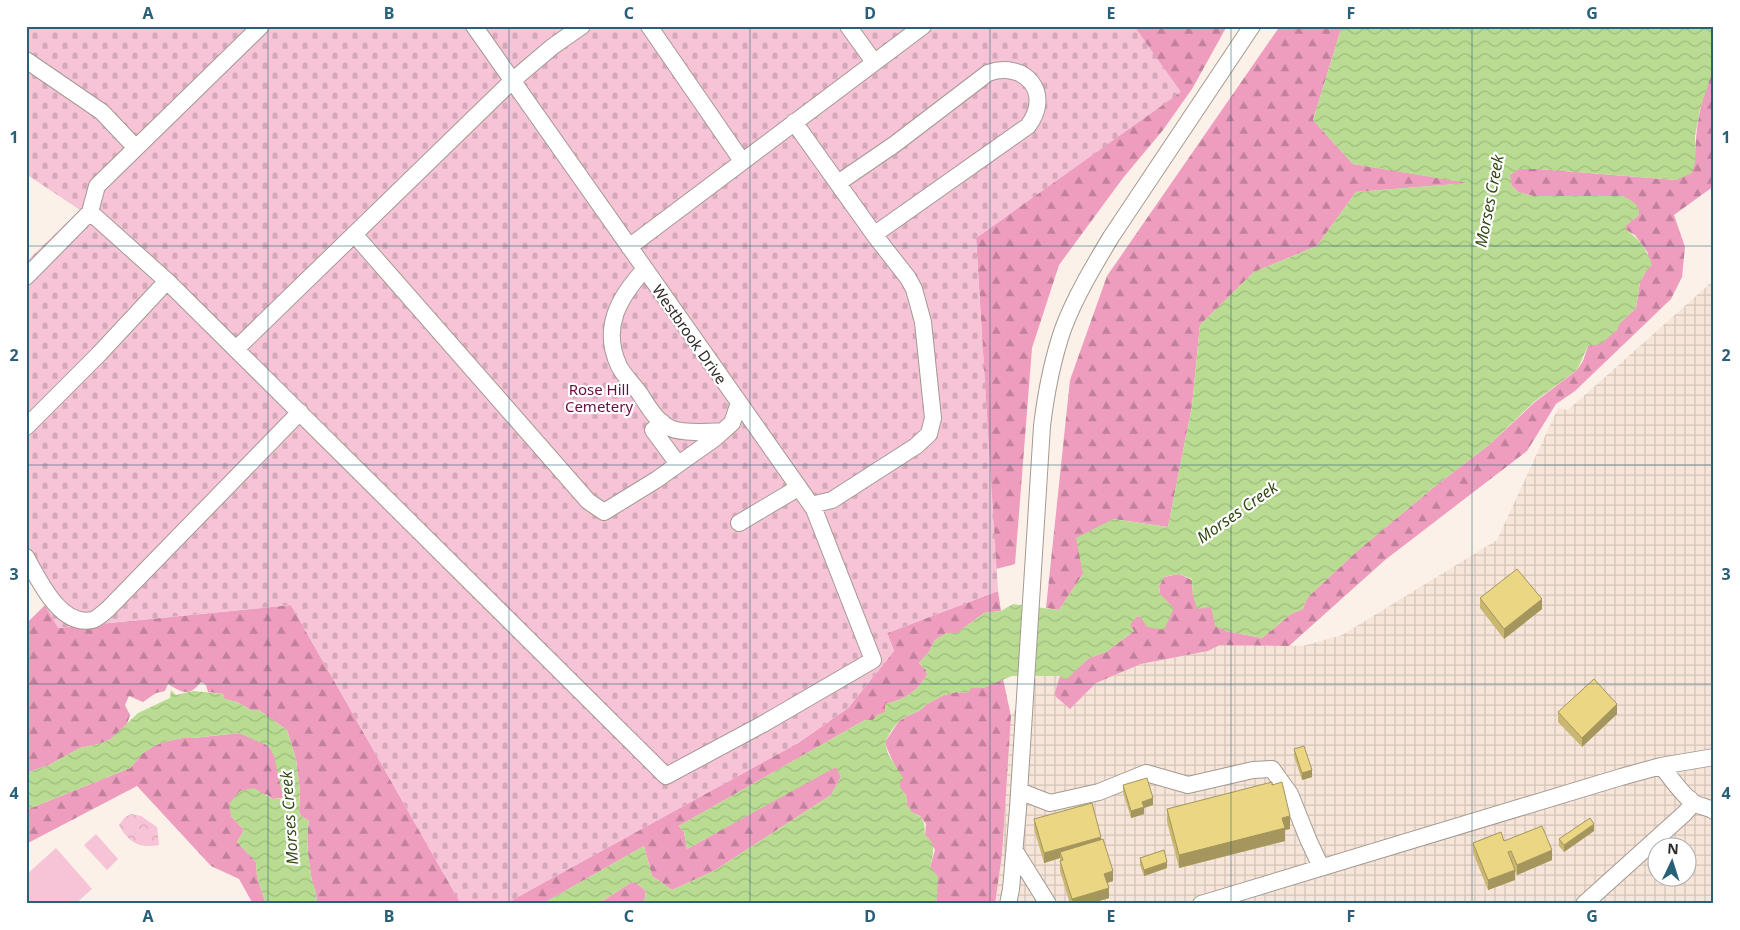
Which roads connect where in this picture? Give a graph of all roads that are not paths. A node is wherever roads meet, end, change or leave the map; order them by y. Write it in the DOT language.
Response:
graph roads {
  1 [pos="261,26"];
  2 [pos="474,26"];
  3 [pos="582,26"];
  4 [pos="649,26"];
  5 [pos="848,26"];
  6 [pos="923,26"];
  7 [pos="1252,26"];
  8 [pos="26,60"];
  9 [pos="874,62"];
  10 [pos="512,81"];
  11 [pos="794,122"];
  12 [pos="136,148"];
  13 [pos="742,161"];
  14 [pos="838,183"];
  15 [pos="90,212"];
  16 [pos="354,234"];
  17 [pos="875,234"];
  18 [pos="629,247"];
  19 [pos="645,269"];
  20 [pos="26,276"];
  21 [pos="167,281"];
  22 [pos="236,349"];
  23 [pos="739,403"];
  24 [pos="300,412"];
  25 [pos="662,422"];
  26 [pos="26,427"];
  27 [pos="723,431"];
  28 [pos="678,464"];
  29 [pos="798,488"];
  30 [pos="811,505"];
  31 [pos="739,523"];
  32 [pos="26,557"];
  33 [pos="1714,756"];
  34 [pos="1661,766"];
  35 [pos="1019,791"];
  36 [pos="1690,799"];
  37 [pos="1714,811"];
  38 [pos="1015,851"];
  39 [pos="1321,867"];
  40 [pos="1008,904"];
  41 [pos="1048,904"];
  42 [pos="1201,904"];
  43 [pos="1584,904"];
  1 -- 12 [label="street"];
  2 -- 10 [label="street, Westbrook Drive"];
  3 -- 10 [label="street"];
  4 -- 13 [label="street"];
  5 -- 9 [label="street"];
  6 -- 9 [label="street"];
  7 -- 35 [label="street"];
  8 -- 12 [label="street"];
  9 -- 11 [label="street"];
  10 -- 16 [label="street"];
  10 -- 18 [label="street, Westbrook Drive"];
  11 -- 13 [label="street"];
  11 -- 14 [label="street"];
  12 -- 15 [label="street"];
  13 -- 18 [label="street"];
  14 -- 17 [label="street"];
  14 -- 17 [label="street"];
  15 -- 20 [label="street"];
  15 -- 21 [label="street"];
  16 -- 22 [label="street"];
  16 -- 28 [label="street"];
  17 -- 30 [label="street"];
  18 -- 19 [label="street, Westbrook Drive"];
  19 -- 23 [label="street, Westbrook Drive"];
  19 -- 25 [label="street"];
  21 -- 22 [label="street"];
  21 -- 26 [label="street"];
  22 -- 24 [label="street"];
  23 -- 27 [label="street"];
  23 -- 29 [label="street, Westbrook Drive"];
  24 -- 30 [label="street, Westbrook Drive"];
  24 -- 32 [label="street"];
  25 -- 27 [label="street"];
  25 -- 28 [label="street"];
  27 -- 28 [label="street"];
  29 -- 30 [label="street, Westbrook Drive"];
  29 -- 31 [label="street"];
  33 -- 34 [label="street"];
  34 -- 36 [label="street"];
  34 -- 39 [label="street"];
  35 -- 38 [label="street"];
  35 -- 39 [label="street"];
  36 -- 37 [label="street"];
  36 -- 43 [label="street"];
  38 -- 40 [label="street"];
  38 -- 41 [label="street"];
  39 -- 42 [label="street"];
}
